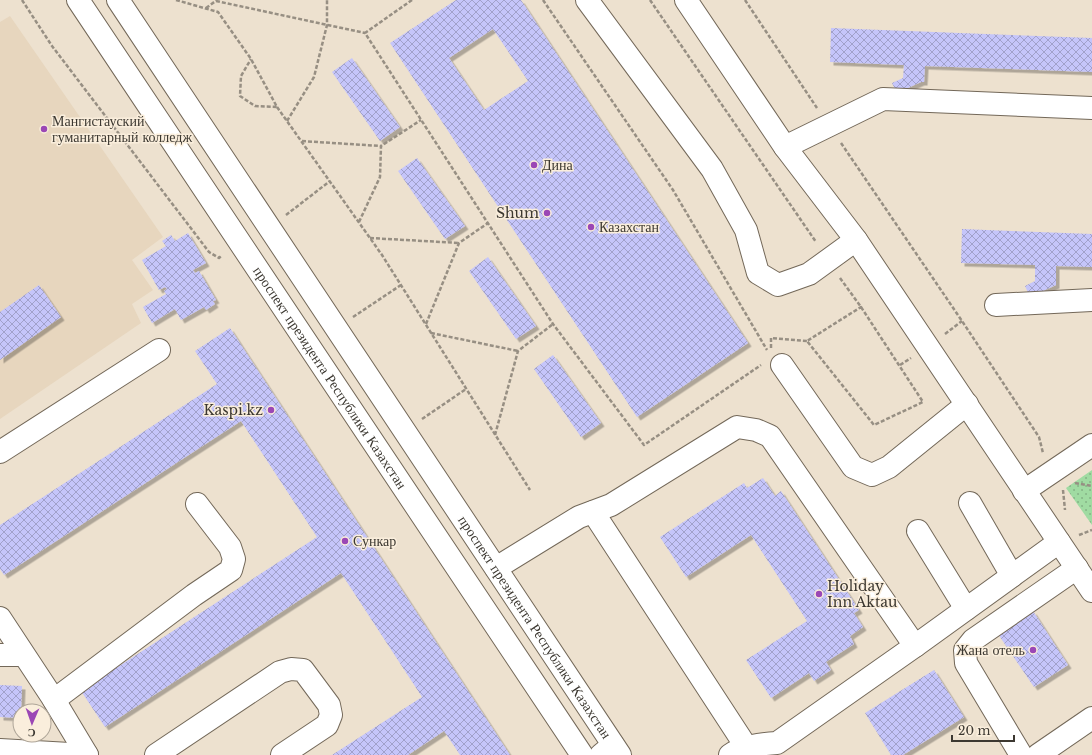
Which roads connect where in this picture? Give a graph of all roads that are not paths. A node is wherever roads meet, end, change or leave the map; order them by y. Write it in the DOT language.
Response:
graph roads {
  1 [pos="78,0"];
  2 [pos="118,0"];
  3 [pos="587,0"];
  4 [pos="686,0"];
  5 [pos="1092,108"];
  6 [pos="785,147"];
  7 [pos="856,240"];
  8 [pos="1092,300"];
  9 [pos="996,305"];
  10 [pos="159,350"];
  11 [pos="771,359"];
  12 [pos="967,404"];
  13 [pos="1092,445"];
  14 [pos="0,452"];
  15 [pos="1024,490"];
  16 [pos="970,503"];
  17 [pos="197,504"];
  18 [pos="593,512"];
  19 [pos="918,532"];
  20 [pos="1066,539"];
  21 [pos="496,568"];
  22 [pos="1077,568"];
  23 [pos="1012,576"];
  24 [pos="1092,591"];
  25 [pos="966,609"];
  26 [pos="0,618"];
  27 [pos="915,646"];
  28 [pos="24,654"];
  29 [pos="0,655"];
  30 [pos="54,700"];
  31 [pos="1092,718"];
  32 [pos="0,750"];
  33 [pos="739,751"];
  34 [pos="612,752"];
  35 [pos="87,755"];
  36 [pos="156,755"];
  37 [pos="282,755"];
  38 [pos="582,755"];
  39 [pos="1021,755"];
  40 [pos="1038,755"];
  1 -- 38 [label="main road, проспект президента Республики Казахстан"];
  2 -- 21 [label="main road, проспект президента Республики Казахстан"];
  3 -- 7 [label="main road"];
  4 -- 6 [label="main road"];
  5 -- 6 [label="main road"];
  6 -- 7 [label="main road"];
  7 -- 12 [label="main road"];
  8 -- 9 [label="main road"];
  10 -- 14 [label="main road"];
  11 -- 12 [label="main road"];
  12 -- 15 [label="main road"];
  13 -- 15 [label="main road"];
  15 -- 20 [label="main road"];
  16 -- 23 [label="main road"];
  17 -- 30 [label="main road"];
  18 -- 21 [label="main road"];
  18 -- 27 [label="main road"];
  18 -- 33 [label="main road"];
  19 -- 25 [label="main road"];
  20 -- 22 [label="main road"];
  20 -- 23 [label="main road"];
  21 -- 34 [label="main road, проспект президента Республики Казахстан"];
  22 -- 24 [label="main road"];
  22 -- 39 [label="main road"];
  23 -- 25 [label="main road"];
  25 -- 27 [label="main road"];
  26 -- 28 [label="main road"];
  27 -- 33 [label="main road"];
  28 -- 29 [label="main road"];
  28 -- 30 [label="main road"];
  30 -- 35 [label="main road"];
  31 -- 40 [label="main road"];
  32 -- 35 [label="main road"];
  36 -- 37 [label="main road"];
}
